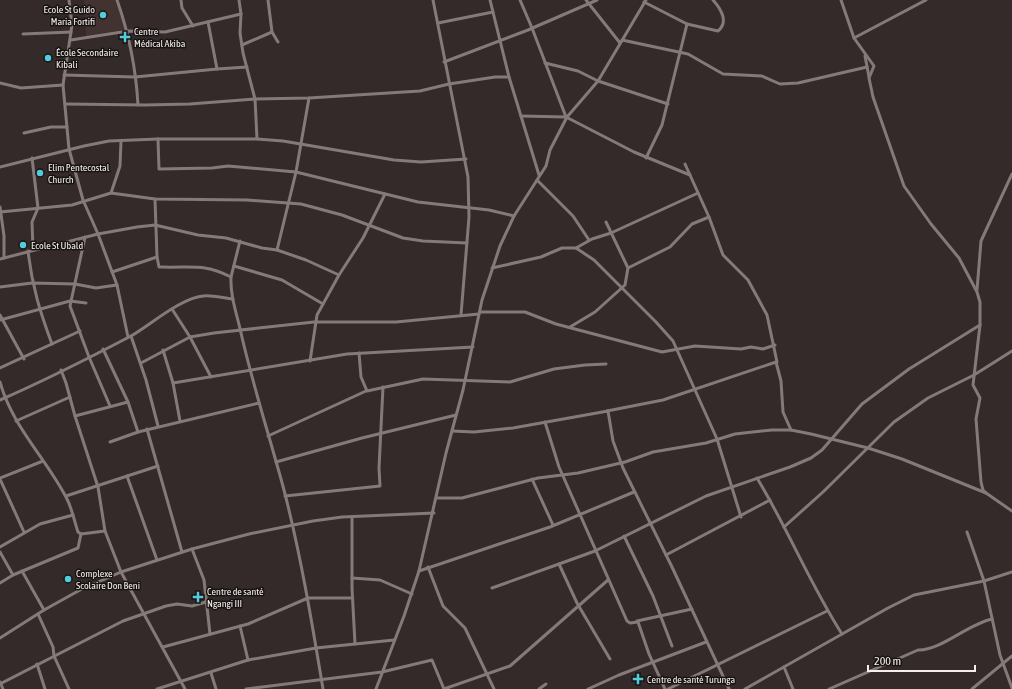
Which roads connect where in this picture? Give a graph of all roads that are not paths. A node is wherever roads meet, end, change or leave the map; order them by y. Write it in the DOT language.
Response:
graph roads {
  1 [pos="69,0"];
  2 [pos="117,0"];
  3 [pos="180,0"];
  4 [pos="239,0"];
  5 [pos="268,0"];
  6 [pos="432,0"];
  7 [pos="490,0"];
  8 [pos="520,0"];
  9 [pos="586,0"];
  10 [pos="597,0"];
  11 [pos="714,0"];
  12 [pos="841,0"];
  13 [pos="926,0"];
  14 [pos="645,1"];
  15 [pos="589,4"];
  16 [pos="493,12"];
  17 [pos="241,14"];
  18 [pos="208,22"];
  19 [pos="438,23"];
  20 [pos="687,24"];
  21 [pos="193,26"];
  22 [pos="532,28"];
  23 [pos="128,31"];
  24 [pos="71,32"];
  25 [pos="272,32"];
  26 [pos="23,34"];
  27 [pos="854,38"];
  28 [pos="71,40"];
  29 [pos="501,40"];
  30 [pos="278,42"];
  31 [pos="621,42"];
  32 [pos="242,45"];
  33 [pos="681,52"];
  34 [pos="865,56"];
  35 [pos="444,62"];
  36 [pos="545,63"];
  37 [pos="248,67"];
  38 [pos="867,67"];
  39 [pos="217,69"];
  40 [pos="64,76"];
  41 [pos="135,77"];
  42 [pos="509,77"];
  43 [pos="869,78"];
  44 [pos="598,81"];
  45 [pos="0,83"];
  46 [pos="448,84"];
  47 [pos="63,85"];
  48 [pos="255,98"];
  49 [pos="309,98"];
  50 [pos="65,104"];
  51 [pos="138,105"];
  52 [pos="668,105"];
  53 [pos="521,116"];
  54 [pos="566,117"];
  55 [pos="67,127"];
  56 [pos="24,133"];
  57 [pos="158,139"];
  58 [pos="257,139"];
  59 [pos="121,141"];
  60 [pos="300,144"];
  61 [pos="68,149"];
  62 [pos="32,158"];
  63 [pos="646,158"];
  64 [pos="466,159"];
  65 [pos="686,164"];
  66 [pos="0,167"];
  67 [pos="296,172"];
  68 [pos="1012,174"];
  69 [pos="540,175"];
  70 [pos="690,175"];
  71 [pos="537,180"];
  72 [pos="111,193"];
  73 [pos="698,193"];
  74 [pos="385,194"];
  75 [pos="155,199"];
  76 [pos="83,200"];
  77 [pos="289,204"];
  78 [pos="0,207"];
  79 [pos="38,208"];
  80 [pos="470,208"];
  81 [pos="0,212"];
  82 [pos="514,216"];
  83 [pos="709,218"];
  84 [pos="606,222"];
  85 [pos="155,225"];
  86 [pos="369,225"];
  87 [pos="611,233"];
  88 [pos="98,234"];
  89 [pos="85,237"];
  90 [pos="589,240"];
  91 [pos="240,241"];
  92 [pos="467,243"];
  93 [pos="576,248"];
  94 [pos="33,250"];
  95 [pos="277,250"];
  96 [pos="28,252"];
  97 [pos="157,257"];
  98 [pos="2,259"];
  99 [pos="234,266"];
  100 [pos="492,268"];
  101 [pos="628,268"];
  102 [pos="112,272"];
  103 [pos="339,276"];
  104 [pos="231,277"];
  105 [pos="32,283"];
  106 [pos="76,284"];
  107 [pos="116,285"];
  108 [pos="0,287"];
  109 [pos="622,288"];
  110 [pos="977,292"];
  111 [pos="233,299"];
  112 [pos="70,301"];
  113 [pos="86,303"];
  114 [pos="323,304"];
  115 [pos="38,309"];
  116 [pos="172,309"];
  117 [pos="479,313"];
  118 [pos="0,315"];
  119 [pos="461,315"];
  120 [pos="1,320"];
  121 [pos="314,322"];
  122 [pos="980,325"];
  123 [pos="570,327"];
  124 [pos="241,331"];
  125 [pos="80,332"];
  126 [pos="130,336"];
  127 [pos="190,337"];
  128 [pos="52,344"];
  129 [pos="775,345"];
  130 [pos="473,347"];
  131 [pos="103,349"];
  132 [pos="163,350"];
  133 [pos="676,350"];
  134 [pos="1012,351"];
  135 [pos="359,353"];
  136 [pos="88,357"];
  137 [pos="24,359"];
  138 [pos="310,360"];
  139 [pos="777,362"];
  140 [pos="141,363"];
  141 [pos="606,364"];
  142 [pos="0,368"];
  143 [pos="61,370"];
  144 [pos="249,370"];
  145 [pos="974,375"];
  146 [pos="211,377"];
  147 [pos="465,380"];
  148 [pos="0,382"];
  149 [pos="172,383"];
  150 [pos="383,387"];
  151 [pos="695,390"];
  152 [pos="366,391"];
  153 [pos="70,397"];
  154 [pos="4,398"];
  155 [pos="0,400"];
  156 [pos="128,402"];
  157 [pos="258,403"];
  158 [pos="110,406"];
  159 [pos="607,411"];
  160 [pos="75,416"];
  161 [pos="456,416"];
  162 [pos="16,421"];
  163 [pos="180,421"];
  164 [pos="545,422"];
  165 [pos="158,426"];
  166 [pos="147,429"];
  167 [pos="791,430"];
  168 [pos="452,431"];
  169 [pos="138,432"];
  170 [pos="382,434"];
  171 [pos="268,436"];
  172 [pos="716,439"];
  173 [pos="831,439"];
  174 [pos="110,442"];
  175 [pos="868,448"];
  176 [pos="43,461"];
  177 [pos="276,462"];
  178 [pos="621,463"];
  179 [pos="158,466"];
  180 [pos="562,474"];
  181 [pos="128,476"];
  182 [pos="757,478"];
  183 [pos="532,479"];
  184 [pos="0,481"];
  185 [pos="730,486"];
  186 [pos="98,487"];
  187 [pos="634,492"];
  188 [pos="986,493"];
  189 [pos="66,496"];
  190 [pos="286,496"];
  191 [pos="437,498"];
  192 [pos="770,500"];
  193 [pos="1012,511"];
  194 [pos="434,513"];
  195 [pos="580,514"];
  196 [pos="73,515"];
  197 [pos="352,517"];
  198 [pos="741,517"];
  199 [pos="650,523"];
  200 [pos="553,525"];
  201 [pos="292,526"];
  202 [pos="784,527"];
  203 [pos="105,530"];
  204 [pos="24,532"];
  205 [pos="967,532"];
  206 [pos="81,534"];
  207 [pos="624,536"];
  208 [pos="0,546"];
  209 [pos="192,549"];
  210 [pos="595,551"];
  211 [pos="0,552"];
  212 [pos="182,552"];
  213 [pos="666,554"];
  214 [pos="157,560"];
  215 [pos="559,564"];
  216 [pos="428,567"];
  217 [pos="22,571"];
  218 [pos="419,571"];
  219 [pos="121,572"];
  220 [pos="1012,572"];
  221 [pos="13,575"];
  222 [pos="352,578"];
  223 [pos="608,580"];
  224 [pos="984,581"];
  225 [pos="0,582"];
  226 [pos="492,588"];
  227 [pos="412,594"];
  228 [pos="308,598"];
  229 [pos="352,598"];
  230 [pos="206,602"];
  231 [pos="579,606"];
  232 [pos="692,609"];
  233 [pos="44,610"];
  234 [pos="827,611"];
  235 [pos="38,614"];
  236 [pos="144,614"];
  237 [pos="662,617"];
  238 [pos="992,619"];
  239 [pos="638,621"];
  240 [pos="240,626"];
  241 [pos="210,634"];
  242 [pos="842,634"];
  243 [pos="0,638"];
  244 [pos="394,640"];
  245 [pos="706,642"];
  246 [pos="355,644"];
  247 [pos="672,646"];
  248 [pos="163,647"];
  249 [pos="316,648"];
  250 [pos="54,656"];
  251 [pos="1012,656"];
  252 [pos="610,659"];
  253 [pos="248,660"];
  254 [pos="653,663"];
  255 [pos="1002,663"];
  256 [pos="37,664"];
  257 [pos="716,665"];
  258 [pos="784,667"];
  259 [pos="382,672"];
  260 [pos="211,673"];
  261 [pos="488,675"];
  262 [pos="322,680"];
  263 [pos="181,681"];
  264 [pos="0,683"];
  265 [pos="546,684"];
  266 [pos="978,684"];
  267 [pos="1012,688"];
  268 [pos="3,689"];
  269 [pos="45,689"];
  270 [pos="69,689"];
  271 [pos="157,689"];
  272 [pos="185,689"];
  273 [pos="216,689"];
  274 [pos="246,689"];
  275 [pos="324,689"];
  276 [pos="376,689"];
  277 [pos="494,689"];
  278 [pos="540,689"];
  279 [pos="588,689"];
  280 [pos="667,689"];
  281 [pos="729,689"];
  282 [pos="745,689"];
  283 [pos="793,689"];
  284 [pos="829,689"];
  285 [pos="972,689"];
  286 [pos="977,689"];
  1 -- 24 [label="street"];
  2 -- 23 [label="street"];
  3 -- 21 [label="street"];
  4 -- 17 [label="street"];
  5 -- 25 [label="street"];
  6 -- 19 [label="street"];
  7 -- 16 [label="street"];
  8 -- 22 [label="street"];
  9 -- 15 [label="street"];
  10 -- 15 [label="street"];
  11 -- 20 [label="street"];
  12 -- 27 [label="street"];
  13 -- 27 [label="street"];
  14 -- 20 [label="street"];
  14 -- 31 [label="street"];
  15 -- 22 [label="street"];
  15 -- 31 [label="street"];
  16 -- 19 [label="street"];
  16 -- 29 [label="street"];
  17 -- 18 [label="street"];
  17 -- 32 [label="street"];
  18 -- 21 [label="street"];
  18 -- 39 [label="street"];
  19 -- 35 [label="street"];
  20 -- 33 [label="street"];
  21 -- 23 [label="street"];
  22 -- 29 [label="street"];
  22 -- 36 [label="street"];
  23 -- 28 [label="street"];
  23 -- 41 [label="street"];
  24 -- 26 [label="street"];
  24 -- 28 [label="street"];
  25 -- 30 [label="street"];
  25 -- 32 [label="street"];
  27 -- 34 [label="street"];
  28 -- 40 [label="street"];
  29 -- 35 [label="street"];
  29 -- 42 [label="street"];
  31 -- 33 [label="street"];
  31 -- 44 [label="street"];
  32 -- 37 [label="street"];
  33 -- 38 [label="street"];
  33 -- 52 [label="street"];
  34 -- 38 [label="street"];
  34 -- 43 [label="street"];
  35 -- 46 [label="street"];
  36 -- 44 [label="street"];
  36 -- 54 [label="street"];
  37 -- 39 [label="street"];
  37 -- 48 [label="street"];
  38 -- 43 [label="street"];
  39 -- 41 [label="street"];
  40 -- 41 [label="street"];
  40 -- 47 [label="street"];
  41 -- 51 [label="street"];
  42 -- 46 [label="street"];
  42 -- 53 [label="street"];
  43 -- 110 [label="street"];
  44 -- 52 [label="street"];
  44 -- 54 [label="street"];
  45 -- 47 [label="street"];
  46 -- 49 [label="street"];
  46 -- 64 [label="street"];
  47 -- 50 [label="street"];
  48 -- 49 [label="street"];
  48 -- 51 [label="street"];
  48 -- 58 [label="street"];
  49 -- 60 [label="street"];
  50 -- 51 [label="street"];
  50 -- 55 [label="street"];
  52 -- 63 [label="street"];
  53 -- 54 [label="street"];
  53 -- 69 [label="street"];
  54 -- 63 [label="street"];
  54 -- 69 [label="street"];
  55 -- 56 [label="street"];
  55 -- 61 [label="street"];
  57 -- 58 [label="street"];
  57 -- 59 [label="street"];
  57 -- 67 [label="street"];
  58 -- 60 [label="street"];
  59 -- 61 [label="street"];
  59 -- 72 [label="street"];
  60 -- 64 [label="street"];
  60 -- 67 [label="street"];
  61 -- 62 [label="street"];
  61 -- 76 [label="street"];
  62 -- 66 [label="street"];
  62 -- 79 [label="street"];
  63 -- 70 [label="street"];
  64 -- 80 [label="street"];
  65 -- 70 [label="street"];
  67 -- 74 [label="street"];
  67 -- 77 [label="street"];
  68 -- 110 [label="street"];
  69 -- 71 [label="street"];
  70 -- 73 [label="street"];
  71 -- 82 [label="street"];
  71 -- 90 [label="street"];
  72 -- 75 [label="street"];
  72 -- 76 [label="street"];
  73 -- 83 [label="street"];
  73 -- 87 [label="street"];
  74 -- 80 [label="street"];
  74 -- 86 [label="street"];
  75 -- 77 [label="street"];
  75 -- 85 [label="street"];
  76 -- 79 [label="street"];
  76 -- 88 [label="street"];
  77 -- 86 [label="street"];
  77 -- 95 [label="street"];
  78 -- 81 [label="street"];
  79 -- 81 [label="street"];
  79 -- 94 [label="street"];
  80 -- 82 [label="street"];
  80 -- 92 [label="street"];
  81 -- 98 [label="street"];
  82 -- 100 [label="street"];
  83 -- 101 [label="street"];
  83 -- 129 [label="street"];
  84 -- 87 [label="street"];
  85 -- 88 [label="street"];
  85 -- 91 [label="street"];
  85 -- 97 [label="street"];
  86 -- 92 [label="street"];
  86 -- 103 [label="street"];
  87 -- 90 [label="street"];
  87 -- 101 [label="street"];
  88 -- 89 [label="street"];
  88 -- 102 [label="street"];
  89 -- 94 [label="street"];
  89 -- 106 [label="street"];
  90 -- 93 [label="street"];
  91 -- 95 [label="street"];
  91 -- 99 [label="street"];
  92 -- 119 [label="street"];
  93 -- 100 [label="street"];
  93 -- 109 [label="street"];
  94 -- 96 [label="street"];
  95 -- 103 [label="street"];
  96 -- 98 [label="street"];
  96 -- 105 [label="street"];
  97 -- 102 [label="street"];
  97 -- 104 [label="street"];
  99 -- 104 [label="street"];
  99 -- 114 [label="street"];
  100 -- 117 [label="street"];
  101 -- 109 [label="street"];
  102 -- 107 [label="street"];
  103 -- 114 [label="street"];
  104 -- 111 [label="street"];
  105 -- 106 [label="street"];
  105 -- 108 [label="street"];
  105 -- 115 [label="street"];
  106 -- 107 [label="street"];
  106 -- 112 [label="street"];
  107 -- 126 [label="street"];
  109 -- 123 [label="street"];
  109 -- 133 [label="street"];
  110 -- 122 [label="street"];
  111 -- 116 [label="street"];
  111 -- 124 [label="street"];
  112 -- 113 [label="street"];
  112 -- 115 [label="street"];
  112 -- 125 [label="street"];
  114 -- 121 [label="street"];
  115 -- 120 [label="street"];
  115 -- 128 [label="street"];
  116 -- 126 [label="street"];
  116 -- 127 [label="street"];
  117 -- 119 [label="street"];
  117 -- 123 [label="street"];
  117 -- 130 [label="street"];
  118 -- 120 [label="street"];
  119 -- 121 [label="street"];
  120 -- 137 [label="street"];
  121 -- 124 [label="street"];
  121 -- 138 [label="street"];
  122 -- 145 [label="street"];
  122 -- 173 [label="street"];
  123 -- 133 [label="street"];
  124 -- 127 [label="street"];
  124 -- 144 [label="street"];
  125 -- 128 [label="street"];
  125 -- 136 [label="street"];
  126 -- 131 [label="street"];
  126 -- 140 [label="street"];
  127 -- 132 [label="street"];
  127 -- 146 [label="street"];
  128 -- 137 [label="street"];
  129 -- 133 [label="street"];
  129 -- 139 [label="street"];
  130 -- 135 [label="street"];
  130 -- 147 [label="street"];
  131 -- 136 [label="street"];
  131 -- 156 [label="street"];
  132 -- 140 [label="street"];
  132 -- 149 [label="street"];
  133 -- 151 [label="street"];
  134 -- 145 [label="street"];
  135 -- 138 [label="street"];
  135 -- 152 [label="street"];
  136 -- 143 [label="street"];
  136 -- 158 [label="street"];
  137 -- 142 [label="street"];
  138 -- 144 [label="street"];
  139 -- 151 [label="street"];
  139 -- 167 [label="street"];
  140 -- 165 [label="street"];
  141 -- 147 [label="street"];
  143 -- 153 [label="street"];
  143 -- 154 [label="street"];
  144 -- 146 [label="street"];
  144 -- 157 [label="street"];
  145 -- 175 [label="street"];
  145 -- 188 [label="street"];
  146 -- 149 [label="street"];
  147 -- 150 [label="street"];
  147 -- 161 [label="street"];
  148 -- 154 [label="street"];
  149 -- 163 [label="street"];
  150 -- 152 [label="street"];
  150 -- 170 [label="street"];
  151 -- 159 [label="street"];
  151 -- 172 [label="street"];
  152 -- 171 [label="street"];
  153 -- 160 [label="street"];
  153 -- 162 [label="street"];
  154 -- 155 [label="street"];
  154 -- 162 [label="street"];
  156 -- 158 [label="street"];
  156 -- 169 [label="street"];
  157 -- 163 [label="street"];
  157 -- 171 [label="street"];
  158 -- 160 [label="street"];
  159 -- 164 [label="street"];
  159 -- 178 [label="street"];
  160 -- 186 [label="street"];
  161 -- 168 [label="street"];
  161 -- 170 [label="street"];
  162 -- 176 [label="street"];
  163 -- 165 [label="street"];
  164 -- 168 [label="street"];
  164 -- 180 [label="street"];
  165 -- 166 [label="street"];
  166 -- 169 [label="street"];
  166 -- 179 [label="street"];
  167 -- 172 [label="street"];
  167 -- 173 [label="street"];
  168 -- 191 [label="street"];
  169 -- 174 [label="street"];
  170 -- 177 [label="street"];
  170 -- 190 [label="street"];
  171 -- 177 [label="street"];
  172 -- 178 [label="street"];
  172 -- 185 [label="street"];
  173 -- 175 [label="street"];
  173 -- 182 [label="street"];
  175 -- 188 [label="street"];
  175 -- 202 [label="street"];
  176 -- 184 [label="street"];
  176 -- 189 [label="street"];
  177 -- 190 [label="street"];
  178 -- 180 [label="street"];
  178 -- 187 [label="street"];
  179 -- 181 [label="street"];
  179 -- 212 [label="street"];
  180 -- 183 [label="street"];
  180 -- 195 [label="street"];
  181 -- 186 [label="street"];
  181 -- 214 [label="street"];
  182 -- 185 [label="street"];
  182 -- 192 [label="street"];
  183 -- 191 [label="street"];
  183 -- 200 [label="street"];
  184 -- 204 [label="street"];
  185 -- 198 [label="street"];
  185 -- 199 [label="street"];
  186 -- 189 [label="street"];
  186 -- 203 [label="street"];
  187 -- 195 [label="street"];
  187 -- 199 [label="street"];
  188 -- 193 [label="street"];
  189 -- 196 [label="street"];
  190 -- 201 [label="street"];
  191 -- 194 [label="street"];
  192 -- 198 [label="street"];
  192 -- 202 [label="street"];
  194 -- 197 [label="street"];
  194 -- 218 [label="street"];
  195 -- 200 [label="street"];
  195 -- 210 [label="street"];
  196 -- 204 [label="street"];
  196 -- 206 [label="street"];
  197 -- 201 [label="street"];
  197 -- 222 [label="street"];
  198 -- 213 [label="street"];
  199 -- 207 [label="street"];
  199 -- 213 [label="street"];
  200 -- 216 [label="street"];
  201 -- 209 [label="street"];
  201 -- 228 [label="street"];
  202 -- 234 [label="street"];
  203 -- 206 [label="street"];
  203 -- 219 [label="street"];
  204 -- 208 [label="street"];
  205 -- 224 [label="street"];
  206 -- 217 [label="street"];
  207 -- 210 [label="street"];
  207 -- 237 [label="street"];
  209 -- 212 [label="street"];
  209 -- 230 [label="street"];
  210 -- 215 [label="street"];
  210 -- 223 [label="street"];
  211 -- 221 [label="street"];
  212 -- 214 [label="street"];
  213 -- 232 [label="street"];
  214 -- 219 [label="street"];
  215 -- 226 [label="street"];
  215 -- 231 [label="street"];
  216 -- 218 [label="street"];
  216 -- 261 [label="street"];
  217 -- 221 [label="street"];
  217 -- 233 [label="street"];
  218 -- 227 [label="street"];
  219 -- 233 [label="street"];
  219 -- 236 [label="street"];
  220 -- 224 [label="street"];
  221 -- 225 [label="street"];
  222 -- 227 [label="street"];
  222 -- 229 [label="street"];
  223 -- 231 [label="street"];
  223 -- 239 [label="street"];
  224 -- 238 [label="street"];
  224 -- 242 [label="street"];
  227 -- 244 [label="street"];
  228 -- 229 [label="street"];
  228 -- 240 [label="street"];
  228 -- 249 [label="street"];
  229 -- 246 [label="street"];
  230 -- 236 [label="street"];
  230 -- 241 [label="street"];
  231 -- 252 [label="street"];
  231 -- 261 [label="street"];
  232 -- 237 [label="street"];
  232 -- 245 [label="street"];
  233 -- 235 [label="street"];
  234 -- 242 [label="street"];
  234 -- 257 [label="street"];
  235 -- 243 [label="street"];
  235 -- 250 [label="street"];
  236 -- 248 [label="street"];
  236 -- 250 [label="street"];
  237 -- 239 [label="street"];
  237 -- 247 [label="street"];
  238 -- 255 [label="street"];
  238 -- 284 [label="street"];
  239 -- 254 [label="street"];
  240 -- 241 [label="street"];
  240 -- 253 [label="street"];
  241 -- 248 [label="street"];
  242 -- 258 [label="street"];
  244 -- 246 [label="street"];
  244 -- 259 [label="street"];
  245 -- 254 [label="street"];
  245 -- 257 [label="street"];
  246 -- 249 [label="street"];
  248 -- 263 [label="street"];
  249 -- 253 [label="street"];
  249 -- 262 [label="street"];
  250 -- 256 [label="street"];
  250 -- 270 [label="street"];
  251 -- 255 [label="street"];
  253 -- 260 [label="street"];
  254 -- 279 [label="street"];
  254 -- 280 [label="street"];
  255 -- 266 [label="street"];
  255 -- 267 [label="street"];
  256 -- 264 [label="street"];
  256 -- 269 [label="street"];
  257 -- 280 [label="street"];
  257 -- 281 [label="street"];
  258 -- 282 [label="street"];
  258 -- 283 [label="street"];
  259 -- 261 [label="street"];
  259 -- 262 [label="street"];
  259 -- 276 [label="street"];
  260 -- 263 [label="street"];
  260 -- 273 [label="street"];
  261 -- 277 [label="street"];
  262 -- 274 [label="street"];
  262 -- 275 [label="street"];
  263 -- 271 [label="street"];
  263 -- 272 [label="street"];
  264 -- 268 [label="street"];
  265 -- 278 [label="street"];
  266 -- 285 [label="street"];
  266 -- 286 [label="street"];
}
